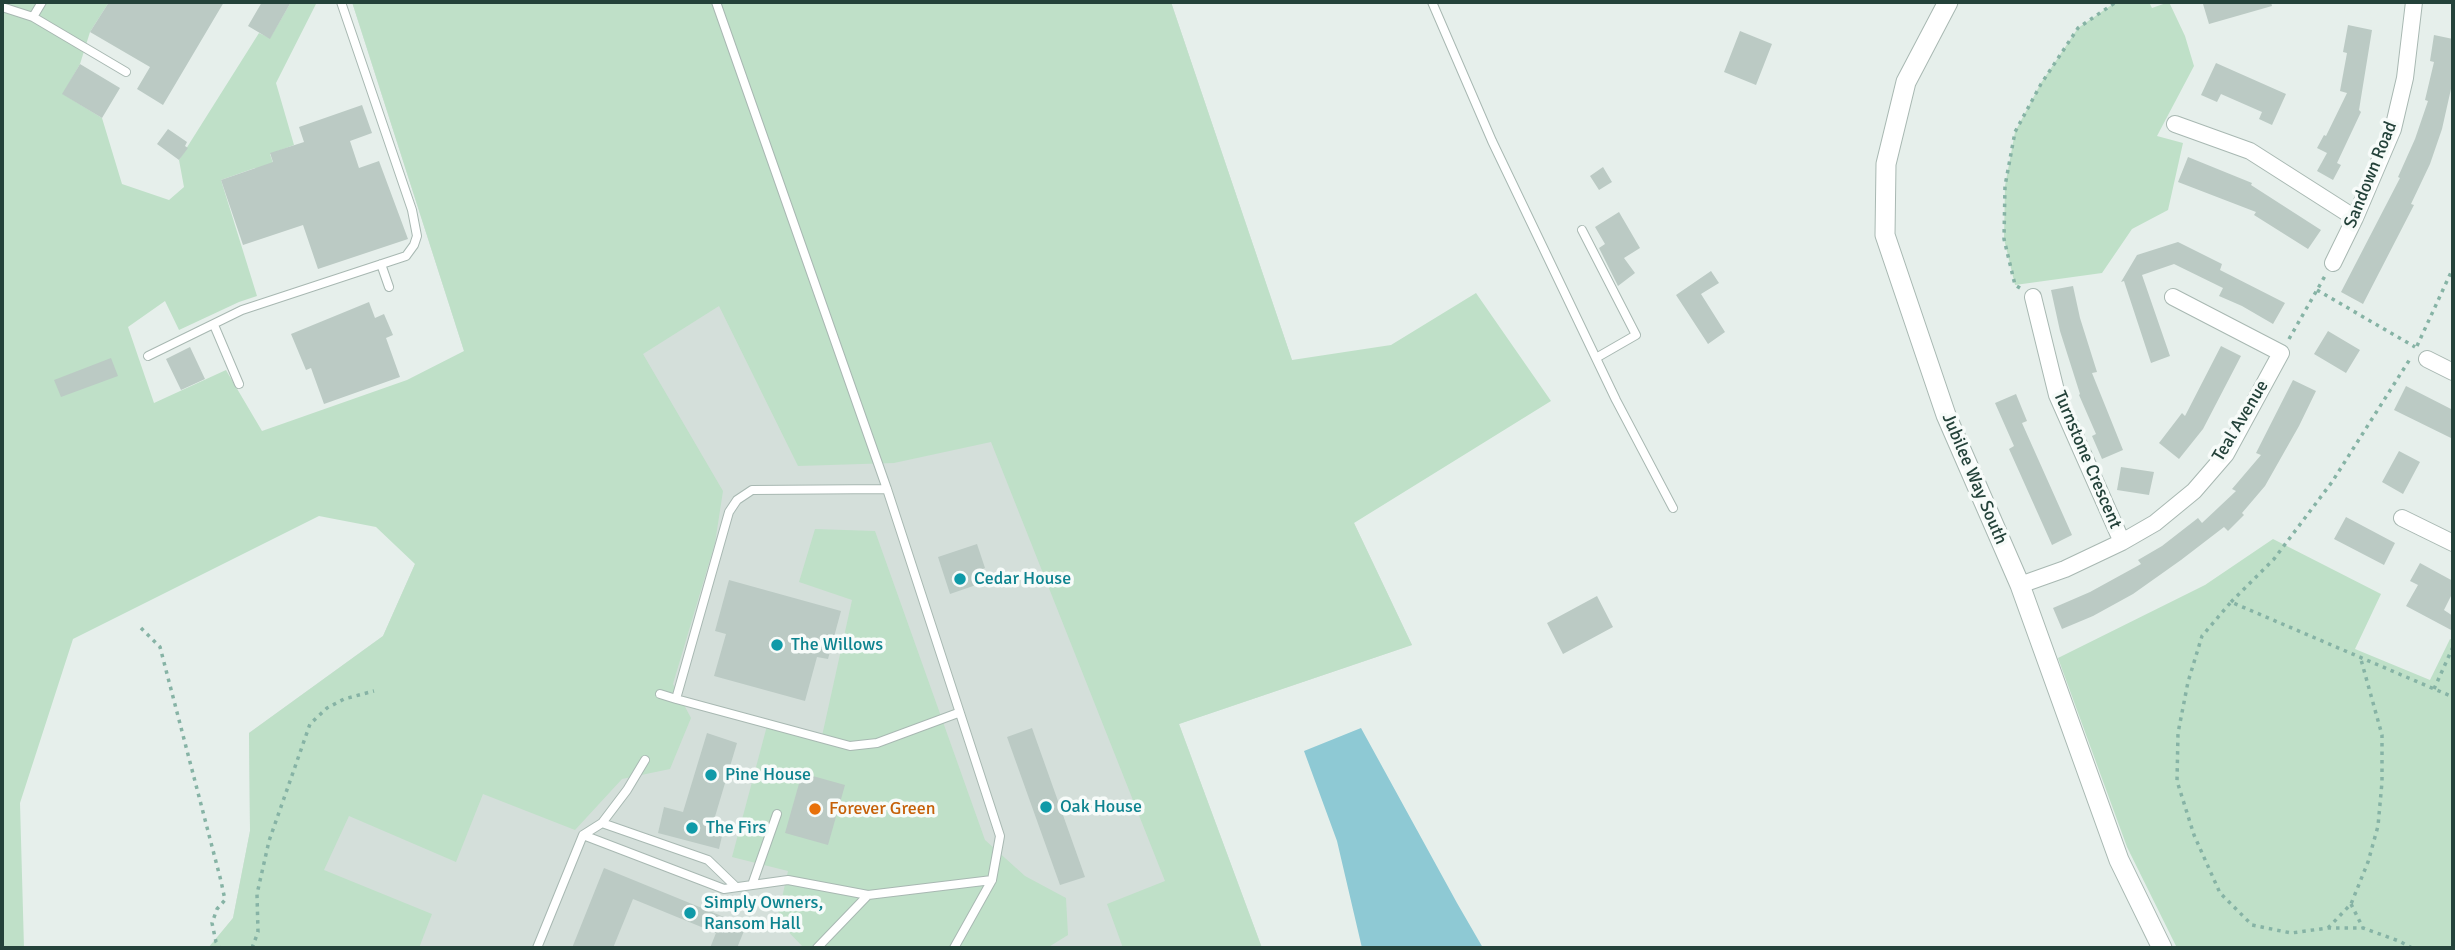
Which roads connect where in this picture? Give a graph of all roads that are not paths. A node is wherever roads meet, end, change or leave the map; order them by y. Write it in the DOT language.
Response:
graph roads {
  1 [pos="42,2"];
  2 [pos="341,2"];
  3 [pos="716,2"];
  4 [pos="1432,2"];
  5 [pos="1948,2"];
  6 [pos="2414,2"];
  7 [pos="2,7"];
  8 [pos="33,17"];
  9 [pos="126,72"];
  10 [pos="2175,124"];
  11 [pos="2355,218"];
  12 [pos="1582,230"];
  13 [pos="2333,263"];
  14 [pos="381,264"];
  15 [pos="389,287"];
  16 [pos="2033,297"];
  17 [pos="2173,297"];
  18 [pos="214,325"];
  19 [pos="2422,353"];
  20 [pos="148,356"];
  21 [pos="1596,358"];
  22 [pos="2453,372"];
  23 [pos="239,384"];
  24 [pos="887,489"];
  25 [pos="1674,508"];
  26 [pos="2402,518"];
  27 [pos="2122,542"];
  28 [pos="2453,542"];
  29 [pos="2021,585"];
  30 [pos="660,694"];
  31 [pos="676,699"];
  32 [pos="958,713"];
  33 [pos="645,760"];
  34 [pos="777,814"];
  35 [pos="602,823"];
  36 [pos="583,835"];
  37 [pos="992,880"];
  38 [pos="752,885"];
  39 [pos="736,887"];
  40 [pos="869,895"];
  41 [pos="537,948"];
  42 [pos="817,948"];
  43 [pos="954,948"];
  44 [pos="2162,948"];
  1 -- 8 [label="lane"];
  2 -- 14 [label="lane"];
  3 -- 24 [label="lane"];
  4 -- 21 [label="lane"];
  5 -- 29 [label="street, Jubilee Way South"];
  6 -- 11 [label="street, Sandown Road"];
  7 -- 8 [label="lane"];
  8 -- 9 [label="lane"];
  10 -- 11 [label="street"];
  11 -- 13 [label="street, Sandown Road"];
  12 -- 21 [label="lane"];
  14 -- 15 [label="lane"];
  14 -- 18 [label="lane"];
  16 -- 27 [label="street, Turnstone Crescent"];
  17 -- 27 [label="street, Teal Avenue"];
  18 -- 20 [label="lane"];
  18 -- 23 [label="lane"];
  19 -- 22 [label="street"];
  21 -- 25 [label="lane"];
  24 -- 31 [label="lane"];
  24 -- 32 [label="lane"];
  26 -- 28 [label="street"];
  27 -- 29 [label="street, Teal Avenue"];
  29 -- 44 [label="street, Jubilee Way South"];
  30 -- 31 [label="lane"];
  31 -- 32 [label="lane"];
  32 -- 37 [label="lane"];
  33 -- 35 [label="lane"];
  34 -- 38 [label="lane"];
  35 -- 36 [label="lane"];
  35 -- 39 [label="lane"];
  36 -- 39 [label="lane"];
  36 -- 41 [label="lane"];
  37 -- 40 [label="lane"];
  37 -- 43 [label="lane"];
  38 -- 39 [label="lane"];
  38 -- 40 [label="lane"];
  40 -- 42 [label="lane"];
}
